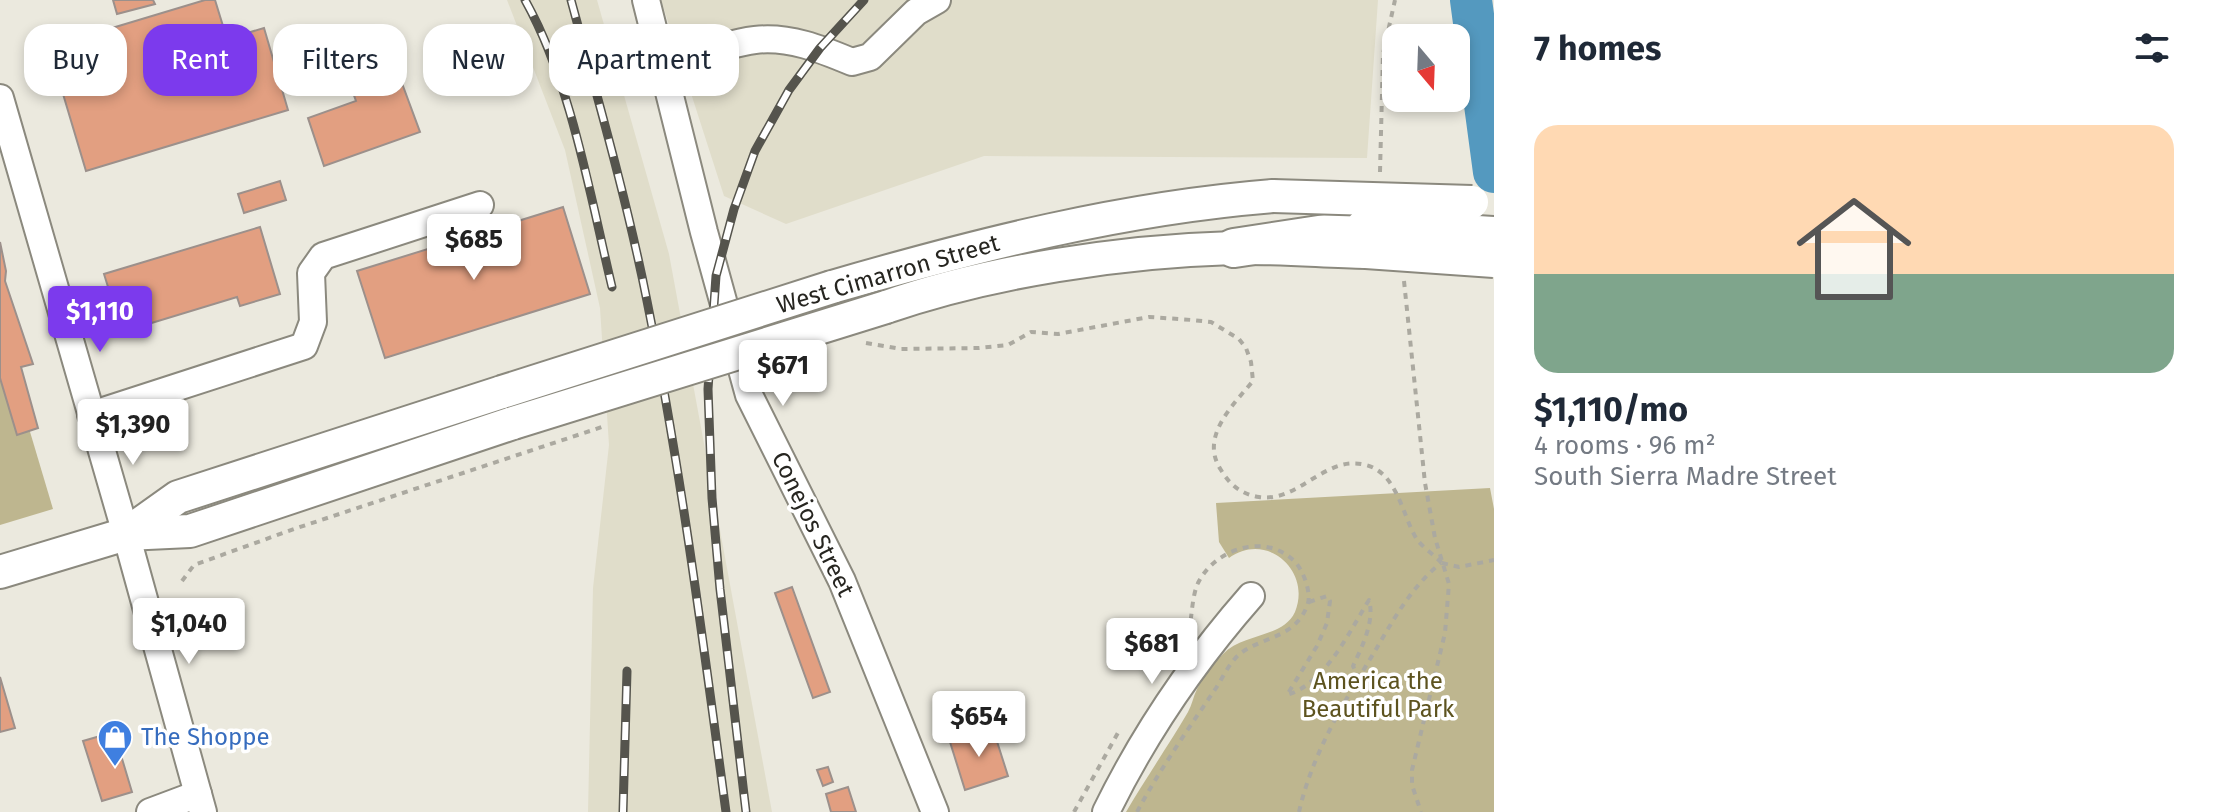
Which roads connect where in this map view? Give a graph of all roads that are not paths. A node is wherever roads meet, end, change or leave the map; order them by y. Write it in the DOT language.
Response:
graph roads {
  1 [pos="646,0"];
  2 [pos="937,0"];
  3 [pos="653,24"];
  4 [pos="739,44"];
  5 [pos="671,96"];
  6 [pos="0,98"];
  7 [pos="1494,203"];
  8 [pos="480,205"];
  9 [pos="1494,236"];
  10 [pos="1365,240"];
  11 [pos="1234,248"];
  12 [pos="1494,261"];
  13 [pos="91,415"];
  14 [pos="126,534"];
  15 [pos="0,572"];
  16 [pos="1251,596"];
  17 [pos="201,803"];
  18 [pos="150,812"];
  19 [pos="935,812"];
  20 [pos="1106,812"];
  1 -- 3 [label="street, Conejos Street"];
  2 -- 4 [label="street"];
  5 -- 19 [label="street, Conejos Street"];
  6 -- 13 [label="street"];
  7 -- 14 [label="main road, West Cimarron Street, bridge"];
  8 -- 13 [label="street"];
  9 -- 10 [label="highway, bridge"];
  10 -- 11 [label="highway"];
  10 -- 12 [label="main road, bridge"];
  11 -- 14 [label="main road, West Cimarron Street, bridge"];
  13 -- 14 [label="street"];
  14 -- 15 [label="main road, West Cimarron Street"];
  14 -- 17 [label="street"];
  16 -- 20 [label="street"];
  17 -- 18 [label="street"];
}
